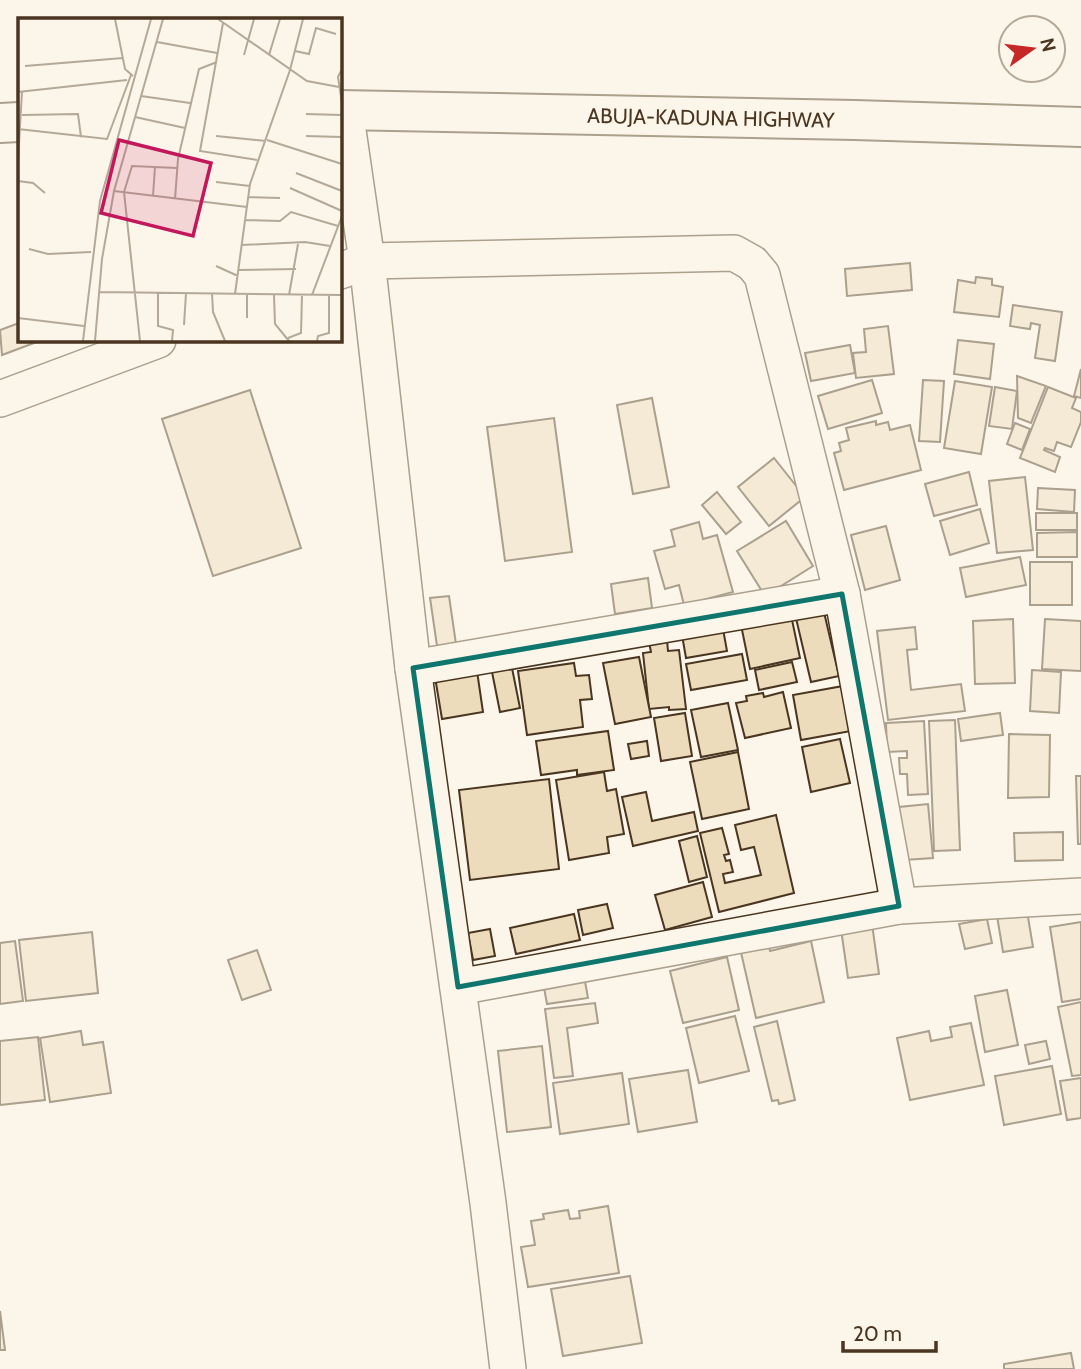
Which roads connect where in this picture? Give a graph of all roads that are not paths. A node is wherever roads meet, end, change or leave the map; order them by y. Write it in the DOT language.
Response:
graph roads {
  1 [pos="342,110"];
  2 [pos="18,122"];
  3 [pos="0,123"];
  4 [pos="1081,127"];
  5 [pos="353,266"];
  6 [pos="155,341"];
  7 [pos="0,399"];
  8 [pos="842,594"];
  9 [pos="413,668"];
  10 [pos="1081,896"];
  11 [pos="900,906"];
  12 [pos="458,987"];
  13 [pos="508,1369"];
  1 -- 4 [label="highway, ABUJA-KADUNA HIGHWAY"];
  1 -- 5 [label="street"];
  2 -- 3 [label="highway"];
  5 -- 8 [label="street"];
  5 -- 9 [label="street"];
  6 -- 7 [label="street"];
  8 -- 9 [label="street"];
  8 -- 11 [label="street"];
  9 -- 12 [label="street"];
  10 -- 11 [label="street"];
  11 -- 12 [label="street"];
  12 -- 13 [label="street"];
}
